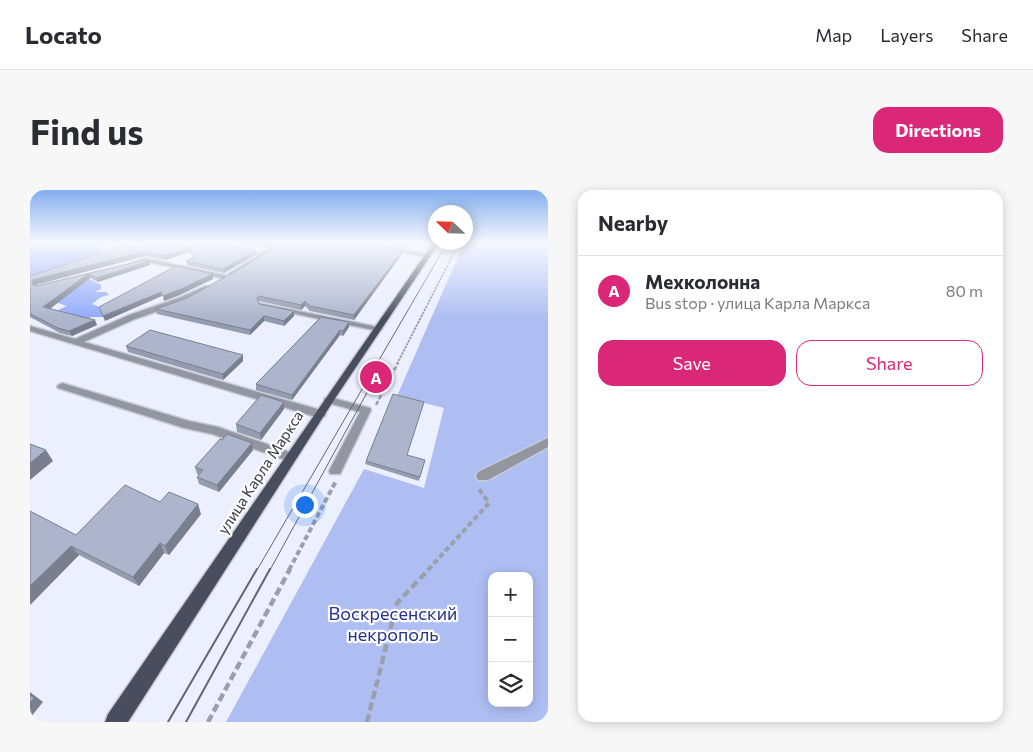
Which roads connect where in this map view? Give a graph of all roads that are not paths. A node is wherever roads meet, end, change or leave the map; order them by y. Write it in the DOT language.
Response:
graph roads {
  1 [pos="184,268"];
  2 [pos="241,268"];
  3 [pos="419,268"];
  4 [pos="225,277"];
  5 [pos="262,305"];
  6 [pos="30,328"];
  7 [pos="378,329"];
  8 [pos="76,342"];
  9 [pos="62,386"];
  10 [pos="325,407"];
  11 [pos="548,442"];
  12 [pos="292,457"];
  13 [pos="335,471"];
  14 [pos="483,476"];
  15 [pos="116,722"];
  1 -- 4 [label="street"];
  2 -- 4 [label="street"];
  3 -- 7 [label="main road, улица Карла Маркса"];
  4 -- 8 [label="street"];
  5 -- 7 [label="street"];
  6 -- 8 [label="street"];
  7 -- 10 [label="main road, улица Карла Маркса"];
  8 -- 10 [label="street"];
  9 -- 12 [label="street"];
  10 -- 12 [label="main road, улица Карла Маркса"];
  10 -- 13 [label="street"];
  11 -- 14 [label="street"];
  12 -- 15 [label="main road, улица Карла Маркса"];
}
